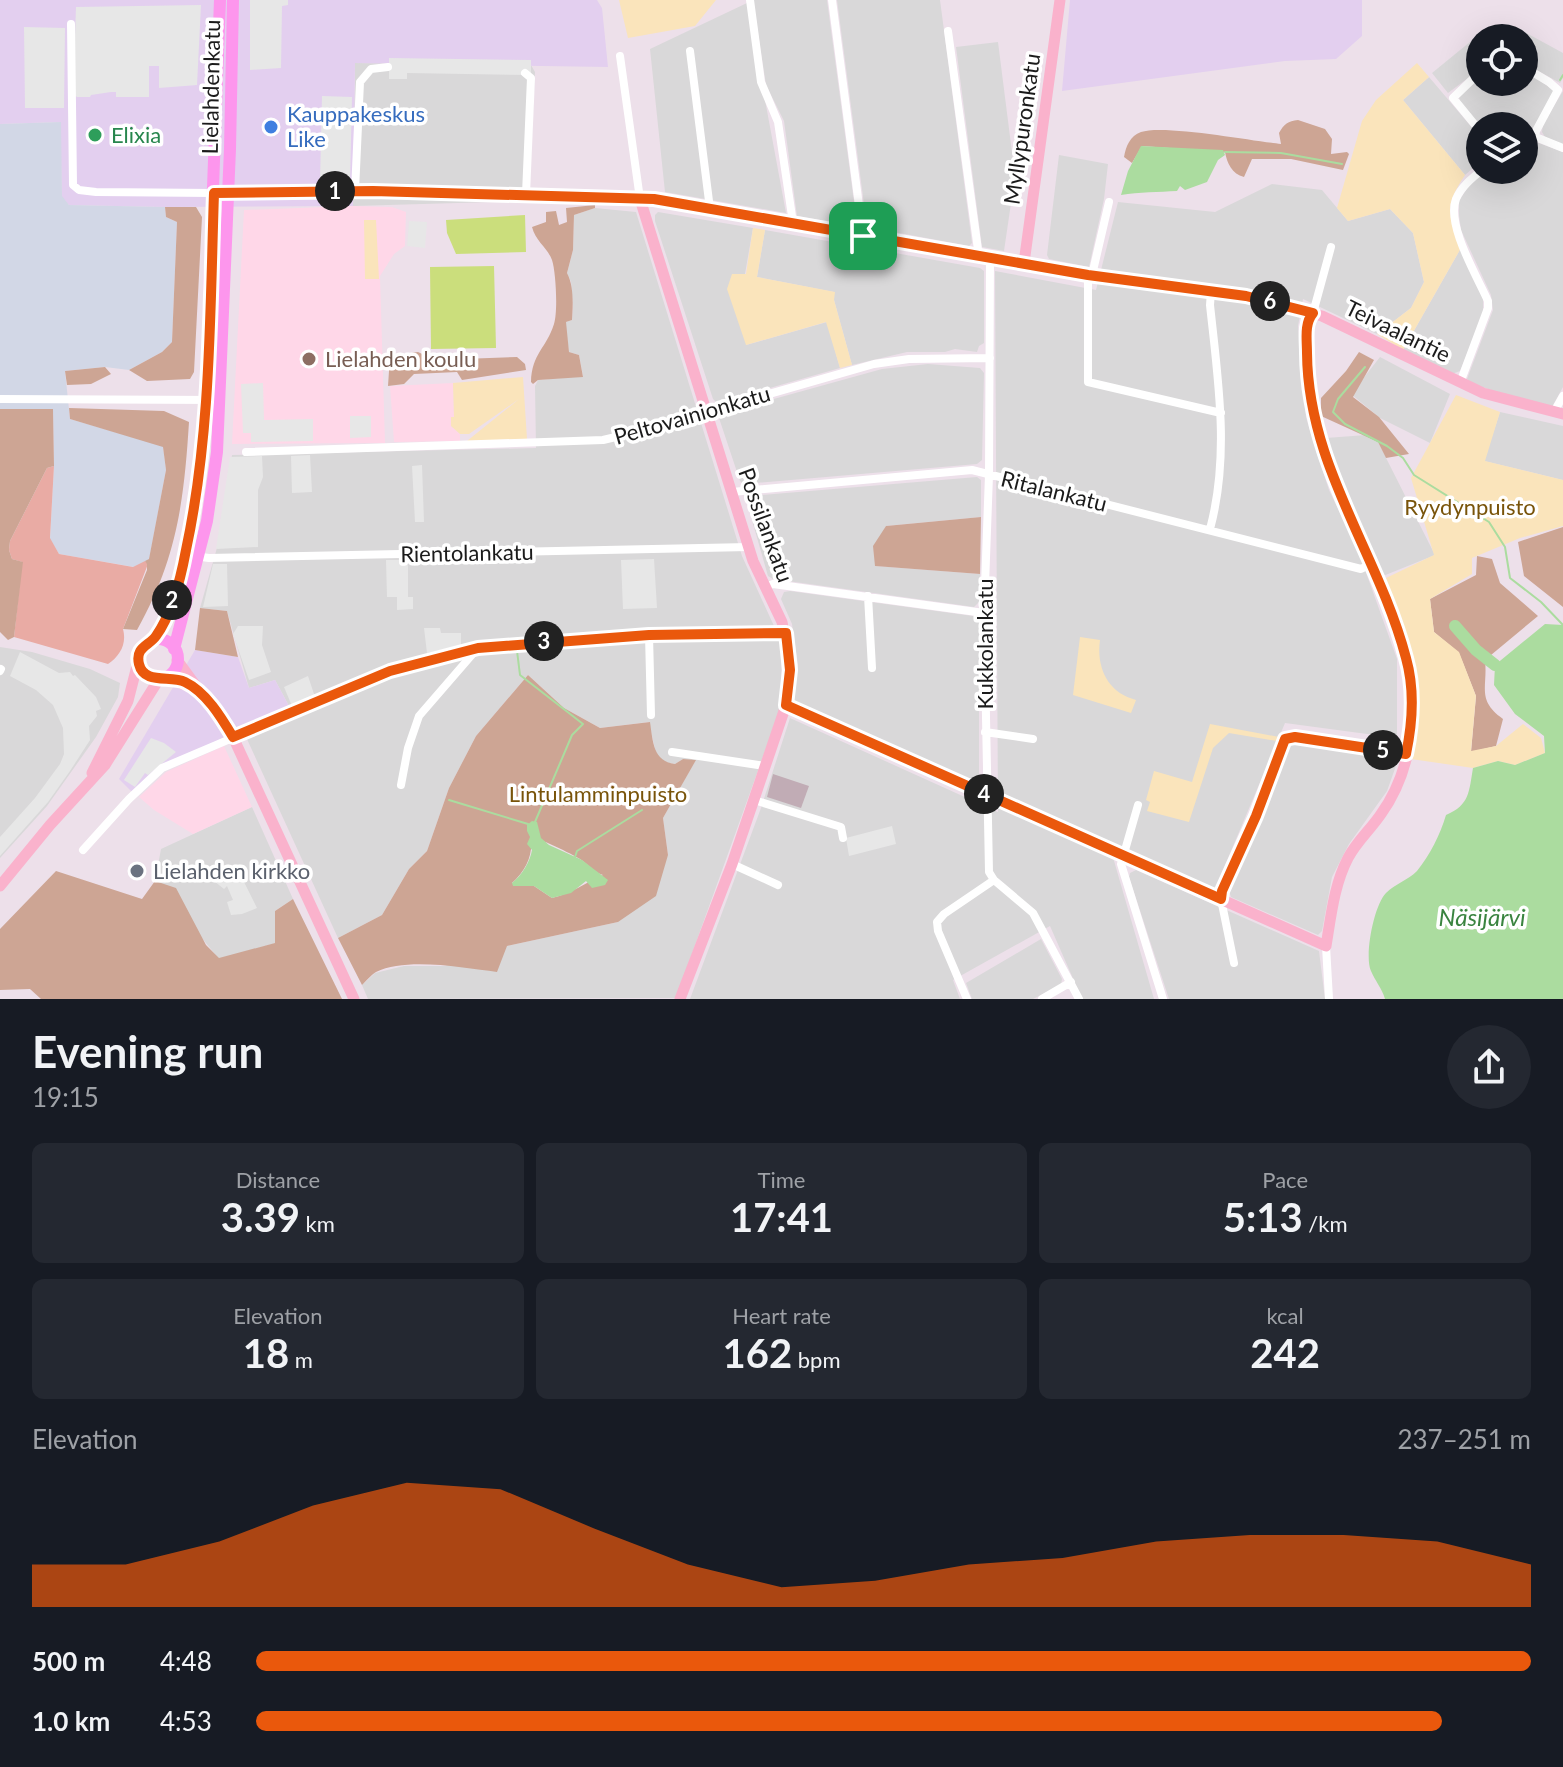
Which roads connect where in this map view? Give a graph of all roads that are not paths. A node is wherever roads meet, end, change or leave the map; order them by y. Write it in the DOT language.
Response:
graph roads {
  1 [pos="220,0"];
  2 [pos="233,0"];
  3 [pos="750,0"];
  4 [pos="832,0"];
  5 [pos="1060,0"];
  6 [pos="71,24"];
  7 [pos="948,31"];
  8 [pos="690,51"];
  9 [pos="620,56"];
  10 [pos="388,67"];
  11 [pos="525,73"];
  12 [pos="1538,75"];
  13 [pos="1466,85"];
  14 [pos="1466,114"];
  15 [pos="1538,127"];
  16 [pos="1538,139"];
  17 [pos="1563,148"];
  18 [pos="1469,184"];
  19 [pos="355,191"];
  20 [pos="214,193"];
  21 [pos="228,193"];
  22 [pos="526,194"];
  23 [pos="640,199"];
  24 [pos="1109,202"];
  25 [pos="710,209"];
  26 [pos="793,223"];
  27 [pos="863,236"];
  28 [pos="1331,247"];
  29 [pos="984,258"];
  30 [pos="1024,263"];
  31 [pos="1090,275"];
  32 [pos="1211,292"];
  33 [pos="1313,313"];
  34 [pos="990,358"];
  35 [pos="1460,383"];
  36 [pos="1563,396"];
  37 [pos="0,399"];
  38 [pos="205,399"];
  39 [pos="220,400"];
  40 [pos="708,412"];
  41 [pos="1221,413"];
  42 [pos="1559,413"];
  43 [pos="246,452"];
  44 [pos="989,475"];
  45 [pos="732,492"];
  46 [pos="1210,529"];
  47 [pos="749,547"];
  48 [pos="192,556"];
  49 [pos="1369,565"];
  50 [pos="765,587"];
  51 [pos="868,596"];
  52 [pos="984,613"];
  53 [pos="786,633"];
  54 [pos="649,635"];
  55 [pos="154,640"];
  56 [pos="478,648"];
  57 [pos="176,654"];
  58 [pos="138,662"];
  59 [pos="872,668"];
  60 [pos="163,678"];
  61 [pos="199,691"];
  62 [pos="786,705"];
  63 [pos="651,715"];
  64 [pos="985,732"];
  65 [pos="233,737"];
  66 [pos="1033,739"];
  67 [pos="672,752"];
  68 [pos="1406,754"];
  69 [pos="765,766"];
  70 [pos="401,785"];
  71 [pos="83,788"];
  72 [pos="987,795"];
  73 [pos="754,800"];
  74 [pos="1138,805"];
  75 [pos="50,825"];
  76 [pos="843,838"];
  77 [pos="83,850"];
  78 [pos="1122,856"];
  79 [pos="732,864"];
  80 [pos="0,875"];
  81 [pos="994,880"];
  82 [pos="778,885"];
  83 [pos="0,886"];
  84 [pos="1221,899"];
  85 [pos="1326,946"];
  86 [pos="1234,963"];
  87 [pos="1071,982"];
  88 [pos="354,999"];
  89 [pos="680,999"];
  90 [pos="967,999"];
  91 [pos="1042,999"];
  92 [pos="1079,999"];
  93 [pos="1163,999"];
  94 [pos="1329,999"];
  1 -- 20 [label="main road, Lielahdenkatu"];
  2 -- 21 [label="main road, Lielahdenkatu"];
  3 -- 26 [label="street"];
  4 -- 27 [label="street"];
  5 -- 30 [label="main road, Myllypuronkatu"];
  6 -- 20 [label="street"];
  7 -- 29 [label="street, Kukkolankatu"];
  8 -- 25 [label="street"];
  9 -- 23 [label="street"];
  10 -- 19 [label="street"];
  11 -- 22 [label="street"];
  12 -- 15 [label="street"];
  13 -- 14 [label="street"];
  16 -- 17 [label="street"];
  18 -- 35 [label="street"];
  19 -- 21 [label="main road, Teivaalantie"];
  19 -- 22 [label="main road, Teivaalantie"];
  20 -- 21 [label="main road, Teivaalantie"];
  20 -- 38 [label="main road, Lielahdenkatu"];
  21 -- 39 [label="main road, Lielahdenkatu"];
  22 -- 23 [label="main road, Teivaalantie"];
  23 -- 25 [label="main road, Teivaalantie"];
  23 -- 40 [label="main road, Possilankatu"];
  24 -- 31 [label="street"];
  25 -- 26 [label="main road, Teivaalantie"];
  26 -- 27 [label="main road, Teivaalantie"];
  27 -- 29 [label="main road, Teivaalantie"];
  28 -- 33 [label="street"];
  29 -- 30 [label="main road, Teivaalantie"];
  29 -- 34 [label="street, Kukkolankatu"];
  30 -- 31 [label="main road, Teivaalantie"];
  31 -- 32 [label="main road, Teivaalantie"];
  31 -- 41 [label="street"];
  32 -- 33 [label="main road, Teivaalantie"];
  32 -- 41 [label="street"];
  33 -- 35 [label="main road, Teivaalantie"];
  33 -- 49 [label="main road"];
  34 -- 40 [label="street, Peltovainionkatu"];
  34 -- 44 [label="street, Kukkolankatu"];
  35 -- 42 [label="main road, Teivaalantie"];
  36 -- 42 [label="street"];
  37 -- 38 [label="street"];
  38 -- 39 [label="street"];
  38 -- 48 [label="main road, Lielahdenkatu"];
  39 -- 48 [label="main road, Lielahdenkatu"];
  40 -- 43 [label="street, Peltovainionkatu"];
  40 -- 45 [label="main road, Possilankatu"];
  41 -- 46 [label="street"];
  44 -- 45 [label="street, Ritalankatu"];
  44 -- 46 [label="street, Ritalankatu"];
  44 -- 52 [label="street, Kukkolankatu"];
  45 -- 47 [label="main road, Possilankatu"];
  46 -- 49 [label="street, Ritalankatu"];
  47 -- 48 [label="street, Rientolankatu"];
  47 -- 50 [label="main road, Possilankatu"];
  48 -- 55 [label="main road, Lielahdenkatu"];
  48 -- 57 [label="main road, Lielahdenkatu"];
  49 -- 68 [label="main road"];
  50 -- 51 [label="street"];
  50 -- 53 [label="main road, Possilankatu"];
  51 -- 52 [label="street"];
  51 -- 59 [label="street"];
  52 -- 64 [label="street, Kukkolankatu"];
  53 -- 54 [label="street"];
  53 -- 62 [label="main road, Possilankatu"];
  54 -- 56 [label="street"];
  54 -- 63 [label="street"];
  55 -- 57 [label="main road"];
  55 -- 58 [label="main road"];
  56 -- 65 [label="street"];
  56 -- 70 [label="street"];
  57 -- 60 [label="main road"];
  57 -- 61 [label="main road"];
  58 -- 60 [label="main road"];
  58 -- 71 [label="main road"];
  60 -- 61 [label="main road"];
  60 -- 71 [label="main road"];
  61 -- 65 [label="main road"];
  62 -- 69 [label="main road, Possilankatu"];
  62 -- 72 [label="main road"];
  64 -- 66 [label="street"];
  64 -- 72 [label="street, Kukkolankatu"];
  65 -- 77 [label="street"];
  65 -- 88 [label="main road"];
  67 -- 69 [label="street"];
  68 -- 84 [label="street"];
  68 -- 85 [label="main road"];
  69 -- 73 [label="main road, Possilankatu"];
  71 -- 75 [label="main road"];
  72 -- 78 [label="main road"];
  72 -- 81 [label="street, Kukkolankatu"];
  73 -- 76 [label="street"];
  73 -- 79 [label="main road, Possilankatu"];
  74 -- 78 [label="street"];
  75 -- 80 [label="main road"];
  75 -- 83 [label="main road"];
  78 -- 84 [label="main road"];
  78 -- 93 [label="street"];
  79 -- 82 [label="street"];
  79 -- 89 [label="main road, Possilankatu"];
  81 -- 87 [label="street"];
  81 -- 90 [label="street"];
  84 -- 85 [label="main road"];
  84 -- 86 [label="street"];
  85 -- 94 [label="street"];
  87 -- 91 [label="street"];
  87 -- 92 [label="street"];
}
